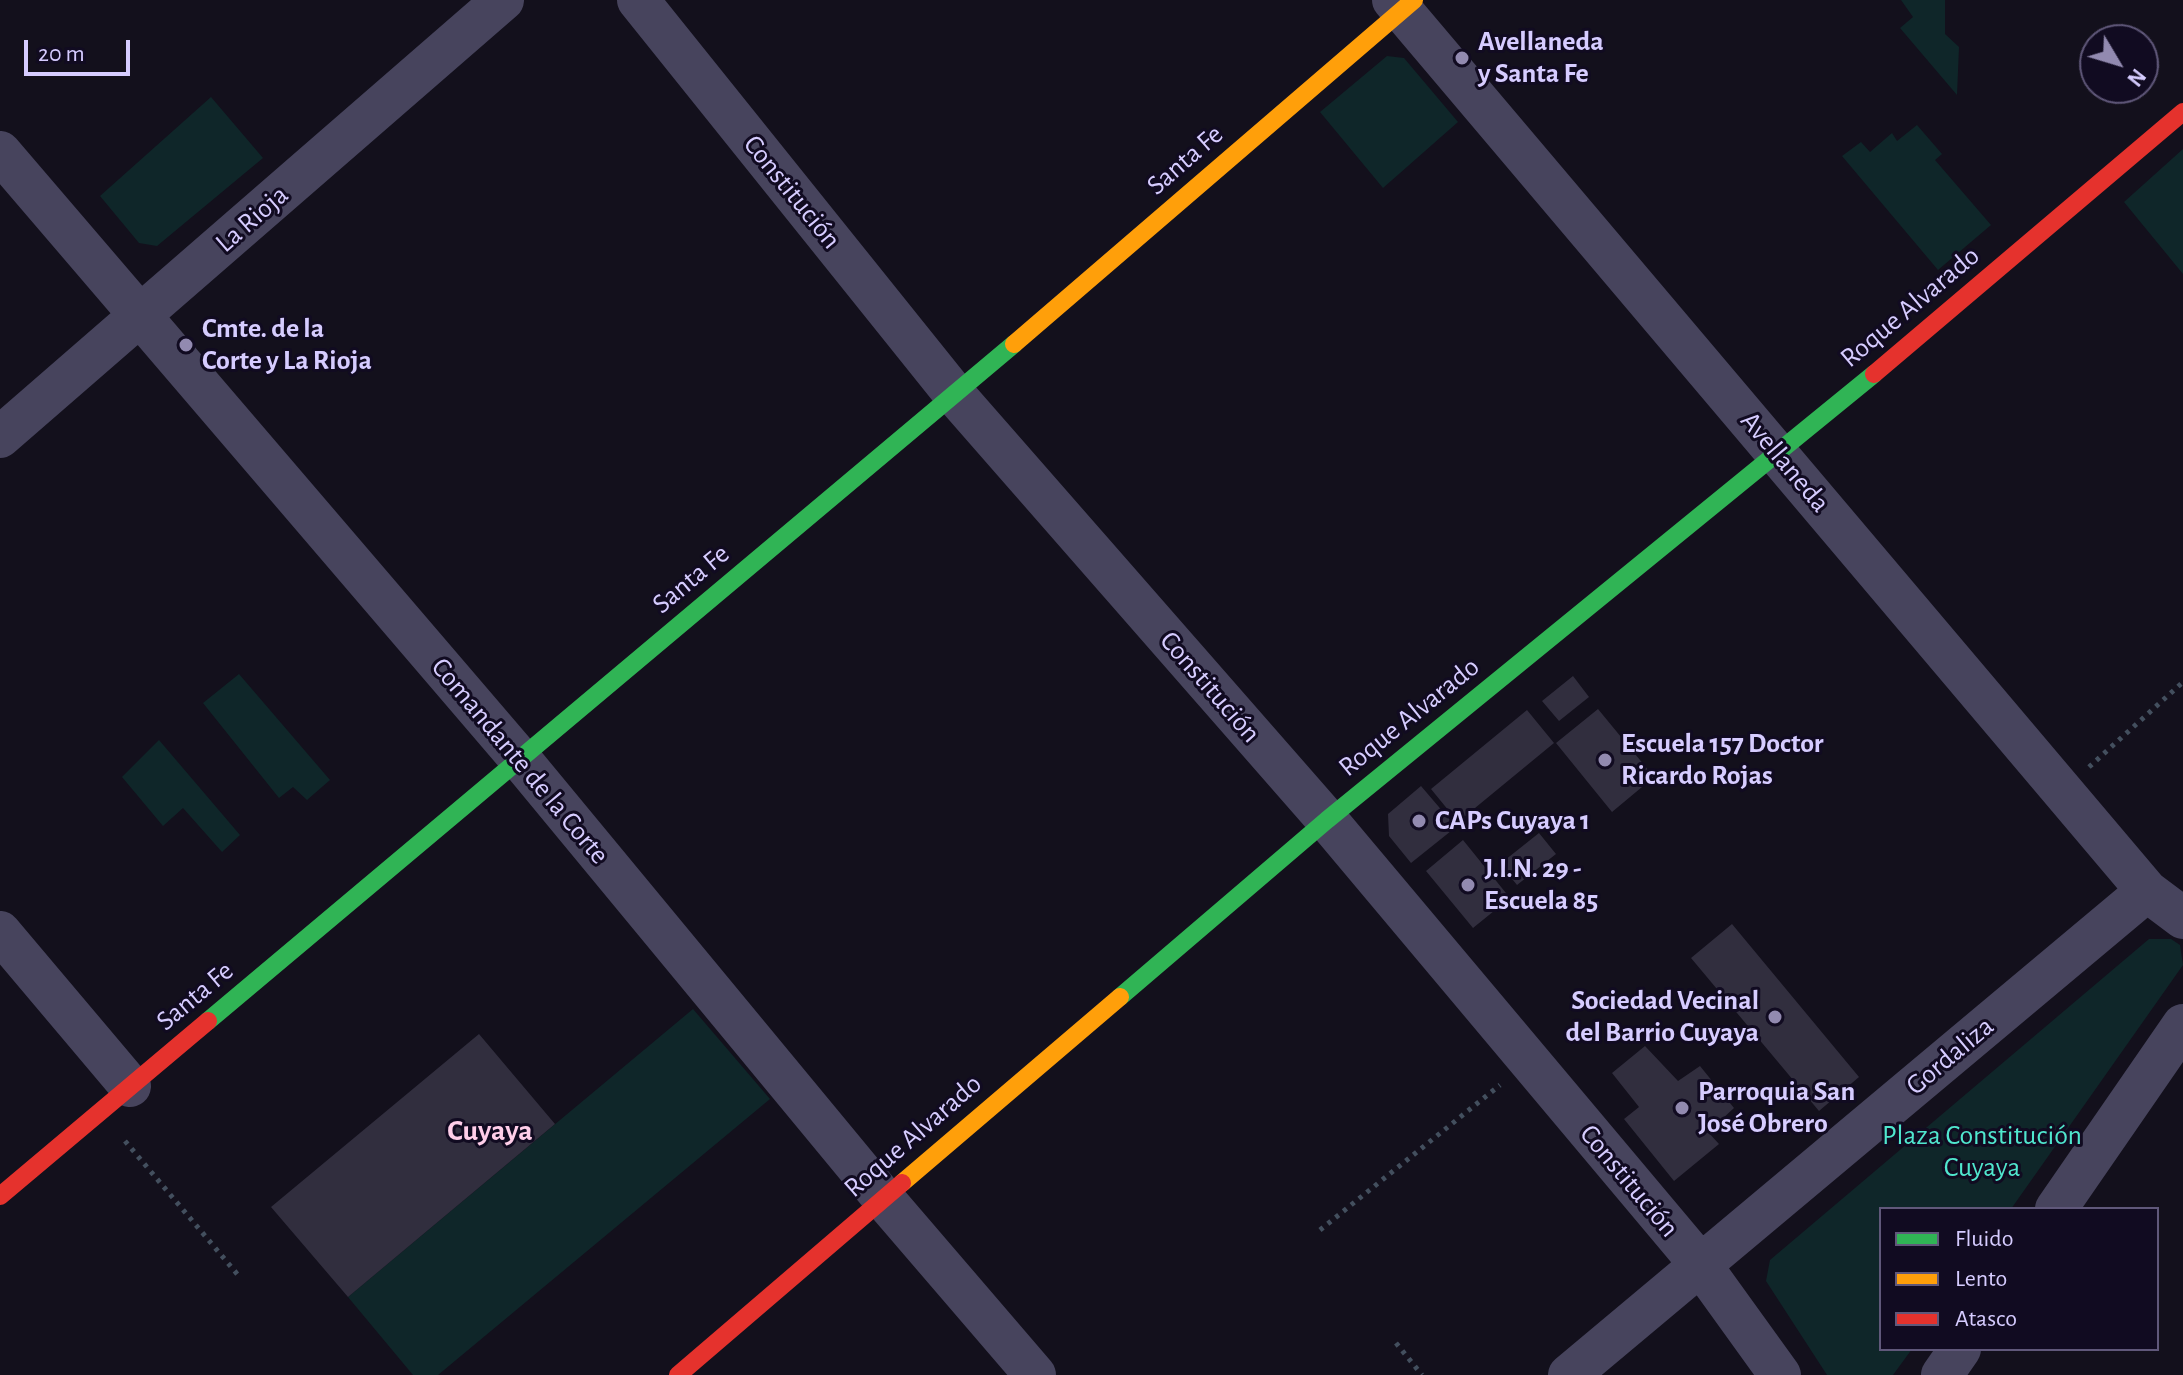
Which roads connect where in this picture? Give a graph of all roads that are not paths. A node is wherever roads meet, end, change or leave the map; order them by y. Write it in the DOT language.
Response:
graph roads {
  1 [pos="503,0"];
  2 [pos="638,0"];
  3 [pos="1403,3"];
  4 [pos="2183,112"];
  5 [pos="0,152"];
  6 [pos="140,317"];
  7 [pos="955,395"];
  8 [pos="0,437"];
  9 [pos="1779,455"];
  10 [pos="520,759"];
  11 [pos="1327,820"];
  12 [pos="2147,891"];
  13 [pos="2183,918"];
  14 [pos="0,932"];
  15 [pos="2183,1025"];
  16 [pos="114,1099"];
  17 [pos="0,1196"];
  18 [pos="883,1198"];
  19 [pos="2057,1207"];
  20 [pos="1700,1264"];
  21 [pos="1959,1351"];
  22 [pos="678,1375"];
  23 [pos="1035,1375"];
  24 [pos="1569,1375"];
  25 [pos="1780,1375"];
  26 [pos="1942,1375"];
  1 -- 6 [label="street, La Rioja"];
  2 -- 7 [label="street, Constitución"];
  3 -- 7 [label="street, Santa Fe"];
  3 -- 9 [label="street, Avellaneda"];
  4 -- 9 [label="street, Roque Alvarado"];
  5 -- 6 [label="street, Comandante de la Corte"];
  6 -- 8 [label="street, La Rioja"];
  6 -- 10 [label="street, Comandante de la Corte"];
  7 -- 10 [label="street, Santa Fe"];
  7 -- 11 [label="street, Constitución"];
  9 -- 11 [label="street, Roque Alvarado"];
  9 -- 12 [label="street, Avellaneda"];
  10 -- 16 [label="street, Santa Fe"];
  10 -- 18 [label="street, Comandante de la Corte"];
  11 -- 18 [label="street, Roque Alvarado"];
  11 -- 20 [label="street, Constitución"];
  12 -- 13 [label="street, Avellaneda"];
  12 -- 20 [label="street, Gordaliza"];
  14 -- 16 [label="street"];
  15 -- 19 [label="street"];
  16 -- 17 [label="street, Santa Fe"];
  18 -- 22 [label="street, Roque Alvarado"];
  18 -- 23 [label="street, Comandante de la Corte"];
  20 -- 24 [label="street, Gordaliza"];
  20 -- 25 [label="street, Constitución"];
  21 -- 26 [label="street"];
}
